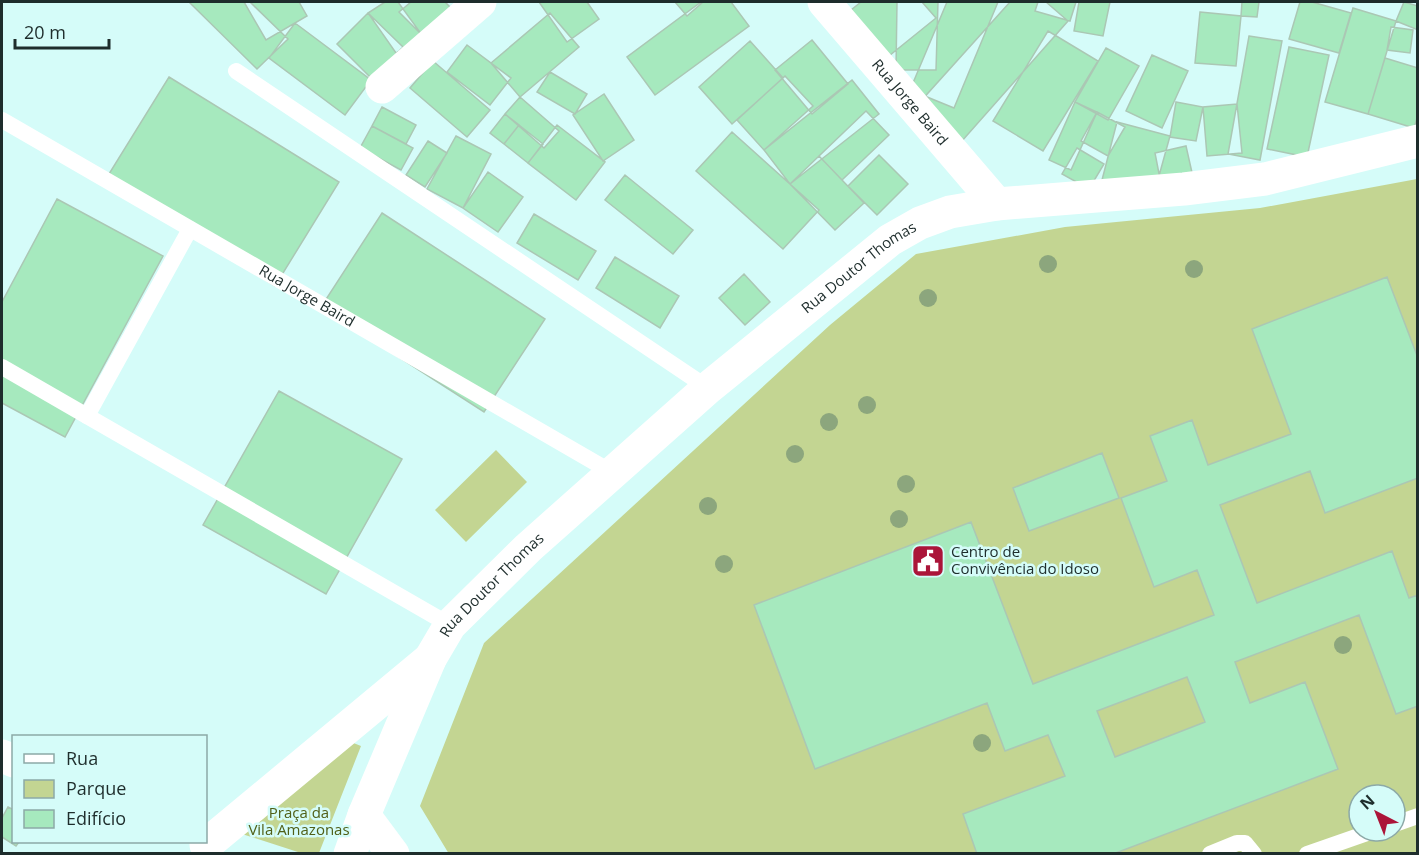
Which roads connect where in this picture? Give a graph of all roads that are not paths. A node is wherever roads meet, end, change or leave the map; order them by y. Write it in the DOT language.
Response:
graph roads {
  1 [pos="480,2"];
  2 [pos="824,2"];
  3 [pos="236,71"];
  4 [pos="382,87"];
  5 [pos="2,120"];
  6 [pos="1418,141"];
  7 [pos="997,204"];
  8 [pos="190,229"];
  9 [pos="2,367"];
  10 [pos="708,388"];
  11 [pos="87,416"];
  12 [pos="613,473"];
  13 [pos="450,625"];
  14 [pos="430,659"];
  15 [pos="364,815"];
  16 [pos="1347,840"];
  17 [pos="212,847"];
  18 [pos="350,854"];
  19 [pos="393,854"];
  20 [pos="1210,854"];
  21 [pos="1254,854"];
  22 [pos="1307,854"];
  1 -- 4 [label="street"];
  2 -- 7 [label="street, Rua Jorge Baird"];
  3 -- 10 [label="lane"];
  5 -- 8 [label="lane, Rua Jorge Baird"];
  6 -- 7 [label="street, Rua Doutor Thomas"];
  7 -- 10 [label="street, Rua Doutor Thomas"];
  8 -- 11 [label="lane"];
  8 -- 12 [label="lane, Rua Jorge Baird"];
  9 -- 11 [label="lane"];
  10 -- 12 [label="street, Rua Doutor Thomas"];
  11 -- 13 [label="lane"];
  12 -- 13 [label="street, Rua Doutor Thomas"];
  13 -- 14 [label="street, Rua Doutor Thomas"];
  14 -- 15 [label="street, Rua Doutor Thomas"];
  14 -- 17 [label="street, Rua Doutor Thomas"];
  15 -- 18 [label="street, Rua Doutor Thomas"];
  15 -- 19 [label="street"];
  16 -- 22 [label="lane"];
  20 -- 21 [label="lane"];
}
